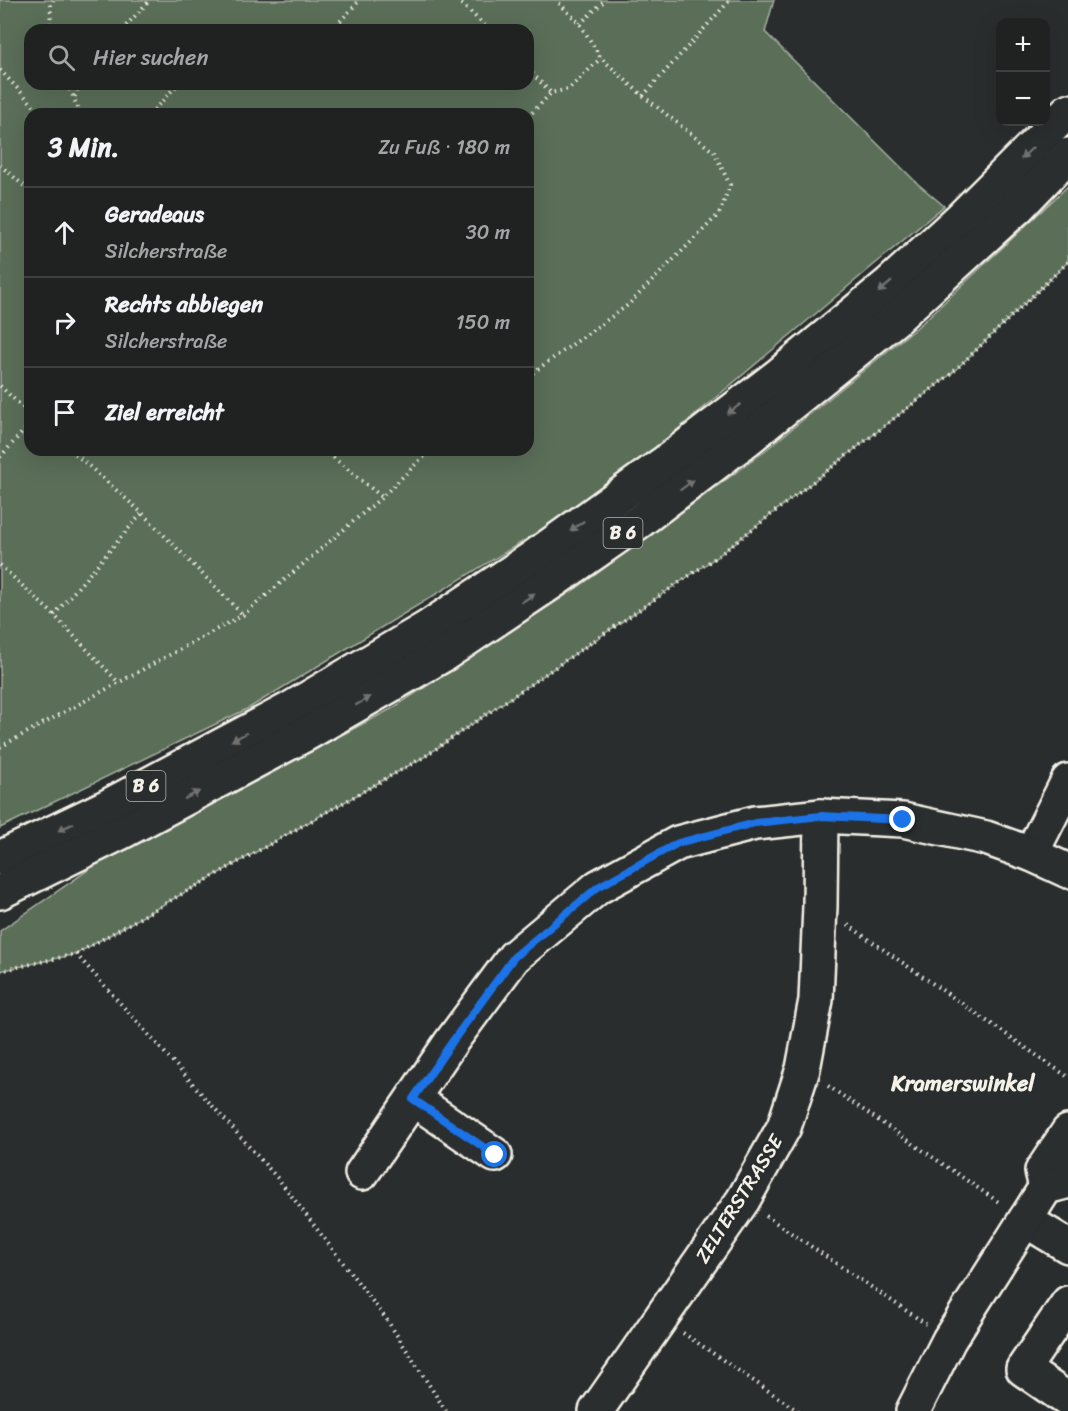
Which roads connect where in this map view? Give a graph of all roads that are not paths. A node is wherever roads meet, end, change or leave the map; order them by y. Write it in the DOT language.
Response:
graph roads {
  1 [pos="1068,111"];
  2 [pos="1068,155"];
  3 [pos="1068,781"];
  4 [pos="821,816"];
  5 [pos="1031,854"];
  6 [pos="0,858"];
  7 [pos="1068,871"];
  8 [pos="0,892"];
  9 [pos="413,1099"];
  10 [pos="1068,1132"];
  11 [pos="495,1155"];
  12 [pos="362,1173"];
  13 [pos="1057,1181"];
  14 [pos="1025,1220"];
  15 [pos="1068,1246"];
  16 [pos="1068,1303"];
  17 [pos="1068,1400"];
  18 [pos="596,1411"];
  19 [pos="913,1411"];
  1 -- 6 [label="main road, B 6, one-way"];
  8 -- 2 [label="main road, B 6, one-way"];
  3 -- 5 [label="main road"];
  4 -- 5 [label="main road"];
  4 -- 9 [label="main road"];
  4 -- 18 [label="main road, ZELTERSTRASSE"];
  5 -- 7 [label="main road"];
  9 -- 11 [label="main road"];
  9 -- 12 [label="main road"];
  10 -- 13 [label="main road"];
  13 -- 14 [label="main road"];
  14 -- 15 [label="main road"];
  14 -- 19 [label="main road"];
  16 -- 17 [label="main road"];
}
